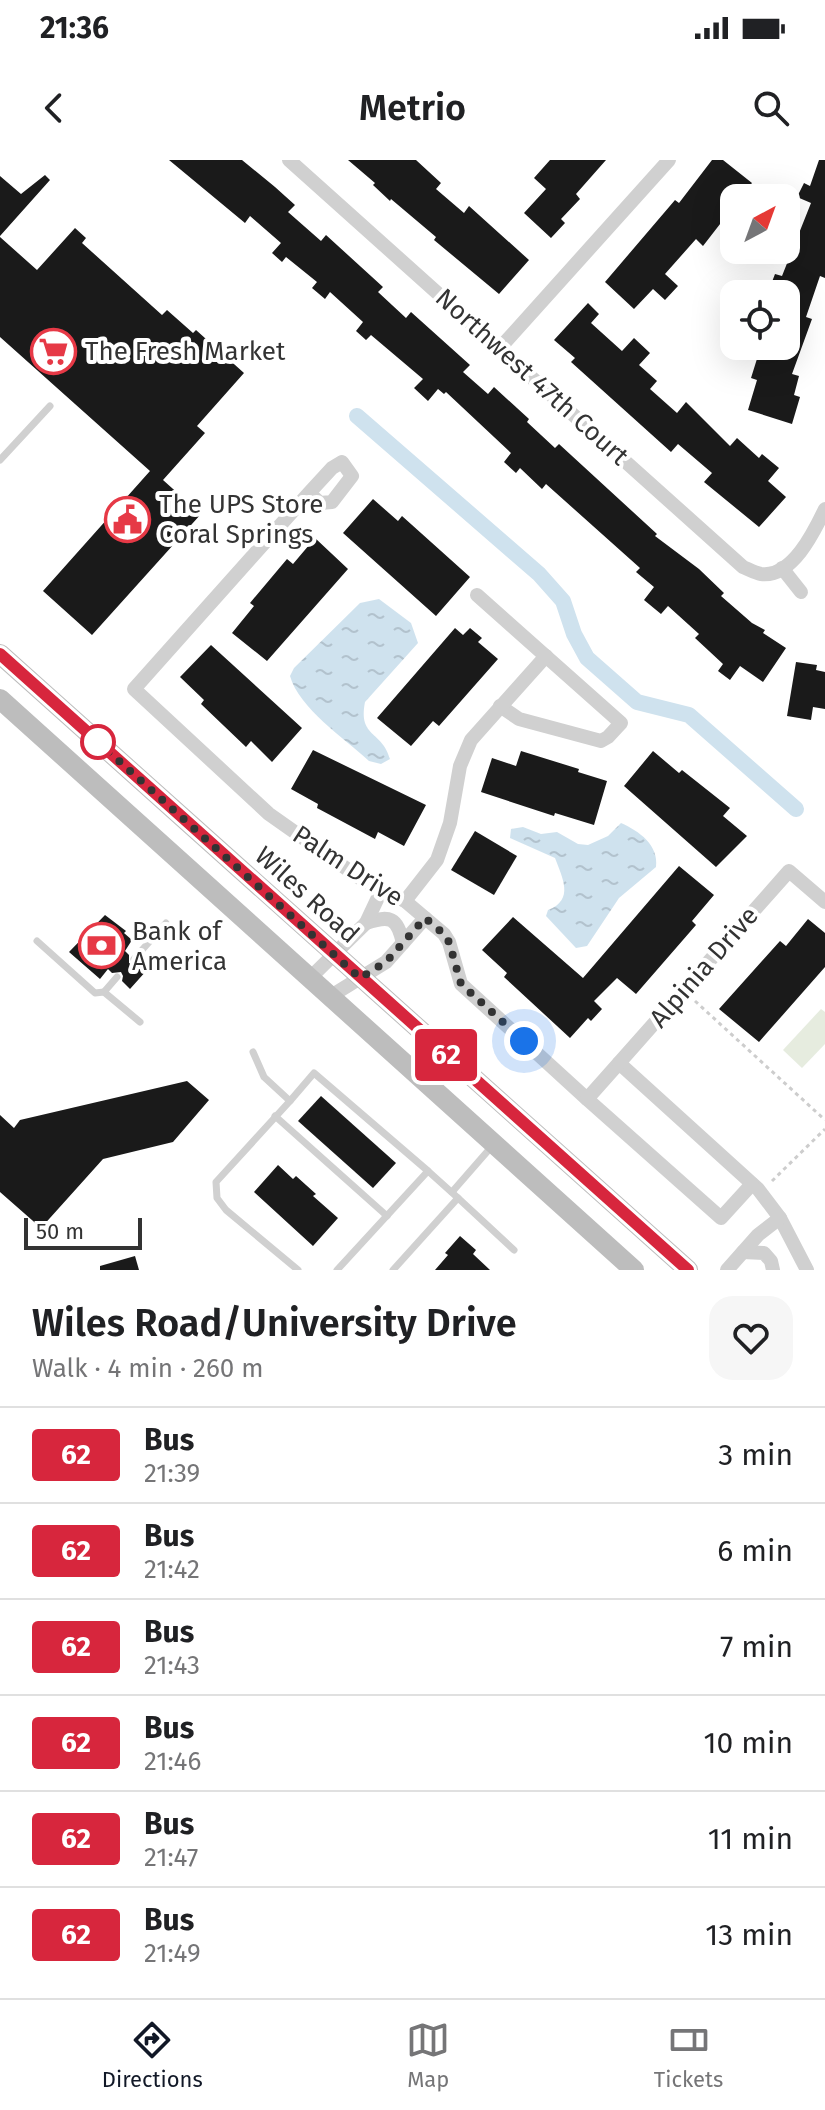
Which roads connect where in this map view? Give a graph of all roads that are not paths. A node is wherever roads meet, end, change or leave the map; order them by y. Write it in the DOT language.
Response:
graph roads {
  1 [pos="289,160"];
  2 [pos="669,160"];
  3 [pos="500,348"];
  4 [pos="50,406"];
  5 [pos="0,460"];
  6 [pos="309,493"];
  7 [pos="825,509"];
  8 [pos="782,568"];
  9 [pos="801,592"];
  10 [pos="477,595"];
  11 [pos="0,654"];
  12 [pos="546,656"];
  13 [pos="0,699"];
  14 [pos="500,706"];
  15 [pos="382,889"];
  16 [pos="405,901"];
  17 [pos="825,902"];
  18 [pos="425,918"];
  19 [pos="166,923"];
  20 [pos="366,923"];
  21 [pos="37,941"];
  22 [pos="403,943"];
  23 [pos="334,955"];
  24 [pos="134,959"];
  25 [pos="117,977"];
  26 [pos="311,977"];
  27 [pos="360,978"];
  28 [pos="104,992"];
  29 [pos="331,996"];
  30 [pos="140,1022"];
  31 [pos="253,1052"];
  32 [pos="619,1063"];
  33 [pos="587,1099"];
  34 [pos="290,1101"];
  35 [pos="275,1116"];
  36 [pos="494,1143"];
  37 [pos="428,1171"];
  38 [pos="755,1186"];
  39 [pos="455,1195"];
  40 [pos="387,1216"];
  41 [pos="780,1218"];
  42 [pos="514,1250"];
  43 [pos="743,1252"];
  44 [pos="344,1263"];
  45 [pos="804,1266"];
  46 [pos="298,1270"];
  47 [pos="337,1270"];
  48 [pos="351,1270"];
  49 [pos="393,1270"];
  50 [pos="634,1270"];
  51 [pos="688,1270"];
  52 [pos="727,1270"];
  53 [pos="773,1270"];
  54 [pos="786,1270"];
  1 -- 3 [label="street, Northwest 47th Court"];
  2 -- 3 [label="street"];
  3 -- 8 [label="street, Northwest 47th Court"];
  4 -- 5 [label="lane"];
  6 -- 15 [label="street, Palm Drive"];
  7 -- 8 [label="street"];
  8 -- 9 [label="street"];
  10 -- 12 [label="street"];
  11 -- 23 [label="main road, Wiles Road"];
  12 -- 14 [label="street"];
  12 -- 14 [label="street"];
  13 -- 26 [label="main road"];
  14 -- 16 [label="street"];
  15 -- 16 [label="street, Palm Drive"];
  15 -- 20 [label="street"];
  16 -- 18 [label="street, Palm Drive"];
  17 -- 32 [label="street, Alpinia Drive"];
  18 -- 22 [label="street"];
  18 -- 33 [label="street, Palm Drive"];
  19 -- 24 [label="lane"];
  20 -- 22 [label="street"];
  20 -- 23 [label="street"];
  21 -- 28 [label="lane"];
  22 -- 27 [label="street"];
  23 -- 26 [label="street"];
  23 -- 27 [label="main road, Wiles Road"];
  25 -- 28 [label="lane"];
  26 -- 29 [label="main road"];
  27 -- 29 [label="street"];
  27 -- 51 [label="main road, Wiles Road"];
  28 -- 30 [label="lane"];
  29 -- 36 [label="main road"];
  31 -- 34 [label="lane"];
  32 -- 33 [label="street"];
  32 -- 38 [label="street"];
  33 -- 38 [label="street, Palm Drive"];
  34 -- 35 [label="lane"];
  34 -- 37 [label="lane"];
  35 -- 40 [label="lane"];
  35 -- 46 [label="lane"];
  36 -- 39 [label="lane"];
  36 -- 50 [label="main road"];
  37 -- 39 [label="lane"];
  37 -- 40 [label="lane"];
  38 -- 41 [label="street"];
  39 -- 42 [label="lane"];
  39 -- 49 [label="lane"];
  40 -- 44 [label="lane"];
  41 -- 43 [label="street"];
  41 -- 45 [label="street"];
  43 -- 52 [label="street"];
  43 -- 53 [label="street"];
  44 -- 47 [label="lane"];
  44 -- 48 [label="lane"];
  45 -- 54 [label="street"];
}
